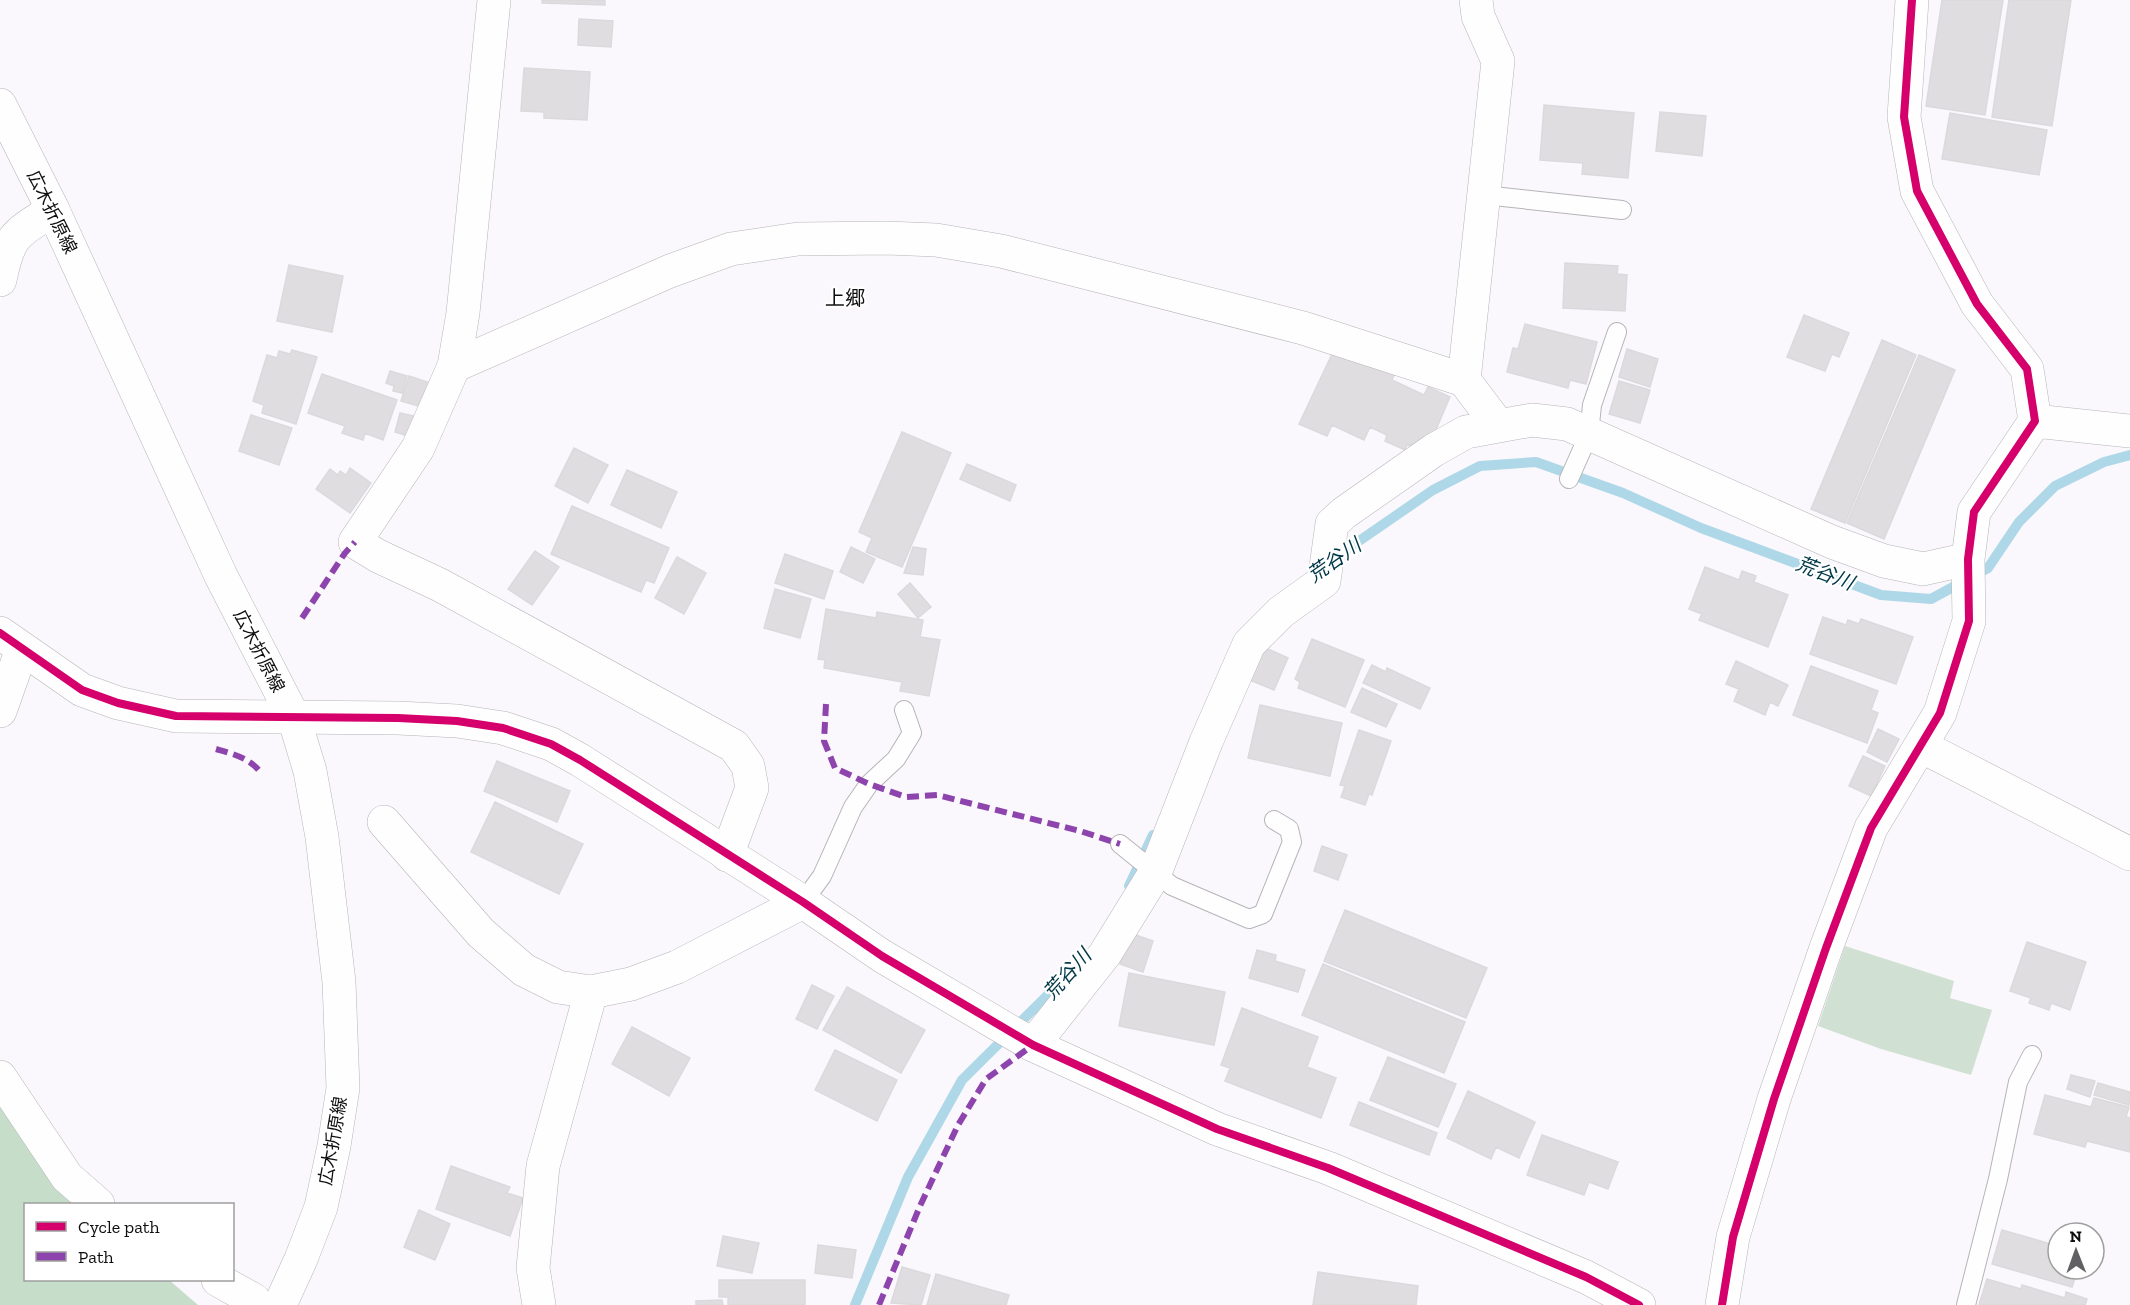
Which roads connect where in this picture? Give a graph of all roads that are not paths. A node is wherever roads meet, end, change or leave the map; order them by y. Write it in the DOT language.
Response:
graph roads {
  1 [pos="494,0"];
  2 [pos="1476,0"];
  3 [pos="1912,0"];
  4 [pos="0,105"];
  5 [pos="1484,195"];
  6 [pos="53,210"];
  7 [pos="1622,210"];
  8 [pos="0,280"];
  9 [pos="1617,332"];
  10 [pos="454,366"];
  11 [pos="1464,380"];
  12 [pos="2035,421"];
  13 [pos="1498,425"];
  14 [pos="2130,431"];
  15 [pos="1589,434"];
  16 [pos="1569,479"];
  17 [pos="1968,559"];
  18 [pos="11,641"];
  19 [pos="904,710"];
  20 [pos="0,711"];
  21 [pos="294,718"];
  22 [pos="1921,746"];
  23 [pos="1275,820"];
  24 [pos="384,822"];
  25 [pos="1120,844"];
  26 [pos="2130,854"];
  27 [pos="727,855"];
  28 [pos="1155,873"];
  29 [pos="803,902"];
  30 [pos="591,992"];
  31 [pos="1033,1045"];
  32 [pos="2032,1055"];
  33 [pos="0,1077"];
  34 [pos="97,1203"];
  35 [pos="220,1281"];
  36 [pos="267,1303"];
  37 [pos="539,1305"];
  38 [pos="1639,1305"];
  39 [pos="1722,1305"];
  40 [pos="1966,1305"];
  1 -- 10 [label="street"];
  2 -- 5 [label="street"];
  3 -- 12 [label="street"];
  4 -- 6 [label="street, 広木折原線"];
  5 -- 7 [label="lane"];
  5 -- 11 [label="street"];
  6 -- 8 [label="street"];
  6 -- 21 [label="street, 広木折原線"];
  9 -- 15 [label="lane"];
  10 -- 11 [label="street"];
  10 -- 27 [label="street"];
  11 -- 13 [label="street"];
  12 -- 14 [label="street"];
  12 -- 17 [label="street"];
  13 -- 15 [label="street"];
  13 -- 28 [label="street"];
  15 -- 16 [label="lane"];
  15 -- 17 [label="street"];
  17 -- 22 [label="street"];
  18 -- 20 [label="street"];
  18 -- 21 [label="street"];
  19 -- 29 [label="lane"];
  21 -- 27 [label="street"];
  21 -- 36 [label="street, 広木折原線"];
  22 -- 26 [label="street"];
  22 -- 39 [label="street"];
  23 -- 28 [label="lane"];
  24 -- 30 [label="street"];
  25 -- 28 [label="lane"];
  27 -- 29 [label="street"];
  28 -- 31 [label="street"];
  29 -- 30 [label="street"];
  29 -- 31 [label="street"];
  30 -- 37 [label="street"];
  31 -- 38 [label="street"];
  32 -- 40 [label="lane"];
  33 -- 34 [label="street"];
  35 -- 36 [label="street"];
}
